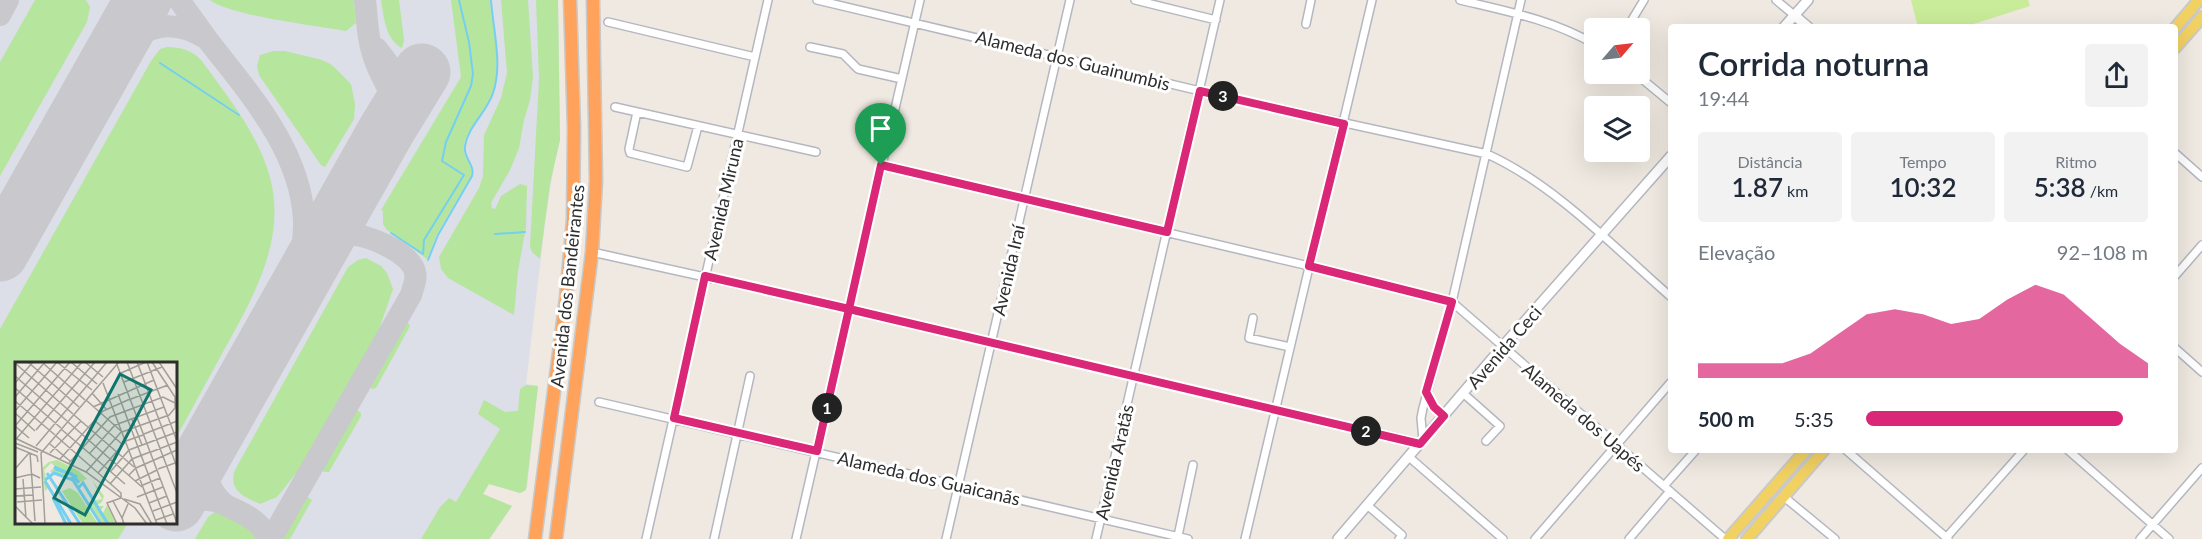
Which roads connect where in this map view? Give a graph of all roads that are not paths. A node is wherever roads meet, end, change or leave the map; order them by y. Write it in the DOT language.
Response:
graph roads {
  1 [pos="570,0"];
  2 [pos="593,0"];
  3 [pos="768,0"];
  4 [pos="817,0"];
  5 [pos="920,0"];
  6 [pos="1070,0"];
  7 [pos="1135,0"];
  8 [pos="1220,0"];
  9 [pos="1311,0"];
  10 [pos="1372,0"];
  11 [pos="1460,0"];
  12 [pos="1521,0"];
  13 [pos="1644,0"];
  14 [pos="1776,0"];
  15 [pos="1808,0"];
  16 [pos="2199,0"];
  17 [pos="825,1"];
  18 [pos="1518,14"];
  19 [pos="1794,15"];
  20 [pos="2202,17"];
  21 [pos="1633,18"];
  22 [pos="1216,20"];
  23 [pos="608,22"];
  24 [pos="915,22"];
  25 [pos="1306,24"];
  26 [pos="1786,24"];
  27 [pos="1804,24"];
  28 [pos="2178,24"];
  29 [pos="1584,39"];
  30 [pos="2178,45"];
  31 [pos="810,47"];
  32 [pos="1056,56"];
  33 [pos="756,57"];
  34 [pos="902,79"];
  35 [pos="1648,84"];
  36 [pos="1200,91"];
  37 [pos="1668,101"];
  38 [pos="615,107"];
  39 [pos="637,112"];
  40 [pos="1344,124"];
  41 [pos="698,126"];
  42 [pos="738,134"];
  43 [pos="816,152"];
  44 [pos="1487,154"];
  45 [pos="2178,156"];
  46 [pos="1668,159"];
  47 [pos="881,165"];
  48 [pos="2202,177"];
  49 [pos="1023,199"];
  50 [pos="1167,232"];
  51 [pos="1601,236"];
  52 [pos="2202,245"];
  53 [pos="592,252"];
  54 [pos="1309,266"];
  55 [pos="2178,273"];
  56 [pos="705,276"];
  57 [pos="1668,294"];
  58 [pos="1452,302"];
  59 [pos="849,309"];
  60 [pos="1253,318"];
  61 [pos="991,342"];
  62 [pos="1503,346"];
  63 [pos="1290,347"];
  64 [pos="2178,351"];
  65 [pos="2202,372"];
  66 [pos="750,376"];
  67 [pos="1134,376"];
  68 [pos="1668,385"];
  69 [pos="1426,392"];
  70 [pos="1464,394"];
  71 [pos="599,402"];
  72 [pos="1276,409"];
  73 [pos="1444,416"];
  74 [pos="674,418"];
  75 [pos="737,435"];
  76 [pos="1486,441"];
  77 [pos="1422,442"];
  78 [pos="1616,444"];
  79 [pos="817,451"];
  80 [pos="1694,453"];
  81 [pos="1803,453"];
  82 [pos="1821,453"];
  83 [pos="1849,453"];
  84 [pos="2021,453"];
  85 [pos="2071,453"];
  86 [pos="1409,457"];
  87 [pos="1193,465"];
  88 [pos="2202,468"];
  89 [pos="958,485"];
  90 [pos="1667,489"];
  91 [pos="1784,496"];
  92 [pos="1367,505"];
  93 [pos="1101,518"];
  94 [pos="2152,524"];
  95 [pos="1178,537"];
  96 [pos="1946,538"];
  97 [pos="535,539"];
  98 [pos="556,539"];
  99 [pos="646,539"];
  100 [pos="714,539"];
  101 [pos="796,539"];
  102 [pos="945,539"];
  103 [pos="1096,539"];
  104 [pos="1188,539"];
  105 [pos="1245,539"];
  106 [pos="1338,539"];
  107 [pos="1399,539"];
  108 [pos="1503,539"];
  109 [pos="1535,539"];
  110 [pos="1629,539"];
  111 [pos="1726,539"];
  112 [pos="1747,539"];
  113 [pos="1835,539"];
  114 [pos="2140,539"];
  115 [pos="2169,539"];
  1 -- 97 [label="highway, Avenida dos Bandeirantes"];
  2 -- 53 [label="highway, Avenida dos Bandeirantes"];
  3 -- 33 [label="street, Avenida Miruna"];
  4 -- 17 [label="street, Alameda dos Guainumbis"];
  5 -- 24 [label="street"];
  6 -- 32 [label="street, Avenida Iraí"];
  7 -- 22 [label="street"];
  8 -- 22 [label="street, Avenida Aratãs"];
  9 -- 25 [label="street"];
  10 -- 40 [label="street"];
  11 -- 18 [label="street"];
  12 -- 18 [label="street"];
  13 -- 21 [label="street"];
  14 -- 19 [label="street"];
  15 -- 19 [label="street"];
  16 -- 28 [label="main road"];
  17 -- 24 [label="street, Alameda dos Guainumbis"];
  18 -- 29 [label="street"];
  18 -- 44 [label="street"];
  19 -- 26 [label="street"];
  19 -- 27 [label="street"];
  20 -- 30 [label="main road"];
  22 -- 36 [label="street, Avenida Aratãs"];
  23 -- 33 [label="street"];
  24 -- 32 [label="street, Alameda dos Guainumbis"];
  24 -- 34 [label="street"];
  31 -- 34 [label="street"];
  32 -- 36 [label="street, Alameda dos Guainumbis"];
  32 -- 49 [label="street, Avenida Iraí"];
  33 -- 42 [label="street, Avenida Miruna"];
  34 -- 47 [label="street"];
  35 -- 37 [label="street"];
  36 -- 40 [label="street, Alameda dos Guainumbis"];
  36 -- 50 [label="street, Avenida Aratãs"];
  38 -- 39 [label="street"];
  39 -- 41 [label="street"];
  39 -- 41 [label="street"];
  40 -- 44 [label="street, Alameda dos Guainumbis"];
  40 -- 54 [label="street"];
  41 -- 42 [label="street"];
  42 -- 43 [label="street"];
  42 -- 56 [label="street, Avenida Miruna"];
  44 -- 51 [label="street, Alameda dos Guainumbis"];
  44 -- 58 [label="street"];
  45 -- 48 [label="street"];
  46 -- 51 [label="street, Avenida Ceci"];
  47 -- 49 [label="street, Alameda dos Uapés"];
  47 -- 59 [label="street"];
  49 -- 50 [label="street, Alameda dos Uapés"];
  49 -- 61 [label="street, Avenida Iraí"];
  50 -- 54 [label="street, Alameda dos Uapés"];
  50 -- 67 [label="street, Avenida Aratãs"];
  51 -- 57 [label="street, Alameda dos Guainumbis"];
  51 -- 62 [label="street, Avenida Ceci"];
  52 -- 55 [label="street"];
  53 -- 56 [label="street"];
  53 -- 98 [label="highway, Avenida dos Bandeirantes"];
  54 -- 58 [label="street, Alameda dos Uapés"];
  54 -- 63 [label="street"];
  56 -- 59 [label="street"];
  56 -- 74 [label="street, Avenida Miruna"];
  58 -- 62 [label="street, Alameda dos Uapés"];
  58 -- 69 [label="street"];
  59 -- 61 [label="street"];
  59 -- 79 [label="street"];
  60 -- 63 [label="street"];
  61 -- 67 [label="street"];
  61 -- 89 [label="street, Avenida Iraí"];
  62 -- 70 [label="street, Avenida Ceci"];
  62 -- 78 [label="street, Alameda dos Uapés"];
  63 -- 72 [label="street"];
  64 -- 65 [label="street"];
  66 -- 75 [label="street"];
  67 -- 72 [label="street"];
  67 -- 93 [label="street, Avenida Aratãs"];
  68 -- 78 [label="street"];
  69 -- 73 [label="street"];
  69 -- 77 [label="street"];
  70 -- 73 [label="street, Avenida Ceci"];
  70 -- 76 [label="street"];
  71 -- 74 [label="street, Alameda dos Guaicanãs"];
  72 -- 77 [label="street"];
  72 -- 105 [label="street"];
  73 -- 77 [label="street, Avenida Ceci"];
  74 -- 75 [label="street, Alameda dos Guaicanãs"];
  74 -- 99 [label="street, Avenida Miruna"];
  75 -- 79 [label="street, Alameda dos Guaicanãs"];
  75 -- 100 [label="street"];
  77 -- 86 [label="street, Avenida Ceci"];
  78 -- 90 [label="street, Alameda dos Uapés"];
  78 -- 109 [label="street"];
  79 -- 89 [label="street, Alameda dos Guaicanãs"];
  79 -- 101 [label="street"];
  80 -- 90 [label="street"];
  81 -- 111 [label="main road"];
  82 -- 91 [label="main road"];
  83 -- 96 [label="street"];
  84 -- 96 [label="street"];
  85 -- 94 [label="street"];
  86 -- 92 [label="street, Avenida Ceci"];
  86 -- 108 [label="street"];
  87 -- 95 [label="street"];
  88 -- 94 [label="street"];
  89 -- 93 [label="street, Alameda dos Guaicanãs"];
  89 -- 102 [label="street, Avenida Iraí"];
  90 -- 110 [label="street"];
  90 -- 111 [label="street, Alameda dos Uapés"];
  91 -- 112 [label="main road"];
  91 -- 113 [label="street"];
  92 -- 106 [label="street, Avenida Ceci"];
  92 -- 107 [label="street"];
  93 -- 95 [label="street, Alameda dos Guaicanãs"];
  93 -- 103 [label="street, Avenida Aratãs"];
  94 -- 114 [label="street"];
  94 -- 115 [label="street"];
  95 -- 104 [label="street, Alameda dos Guaicanãs"];
}
